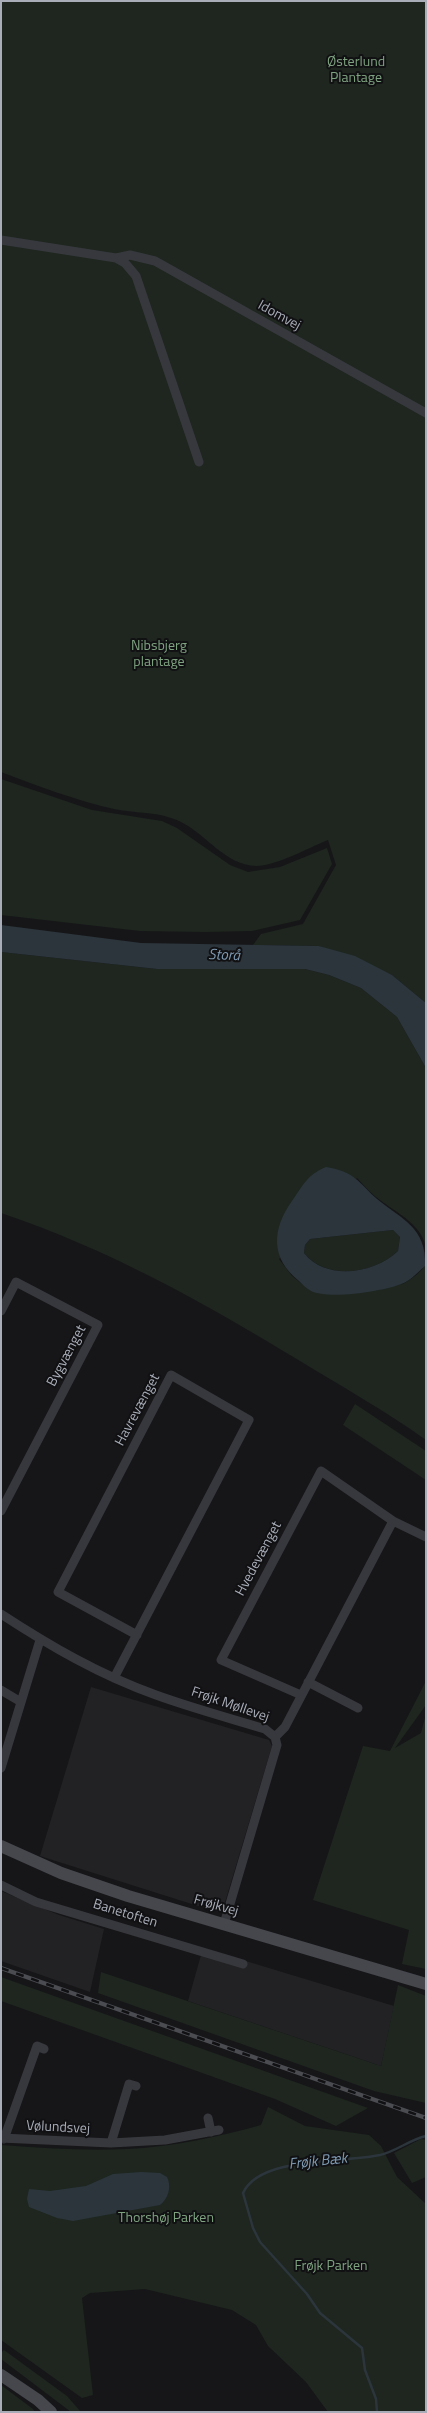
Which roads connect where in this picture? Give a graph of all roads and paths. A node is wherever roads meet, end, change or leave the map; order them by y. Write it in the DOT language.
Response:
graph roads {
  1 [pos="1,240"];
  2 [pos="116,258"];
  3 [pos="426,413"];
  4 [pos="199,462"];
  5 [pos="1,1311"];
  6 [pos="1,1511"];
  7 [pos="393,1521"];
  8 [pos="426,1537"];
  9 [pos="1,1614"];
  10 [pos="137,1634"];
  11 [pos="40,1640"];
  12 [pos="114,1678"];
  13 [pos="308,1682"];
  14 [pos="1,1690"];
  15 [pos="301,1695"];
  16 [pos="21,1702"];
  17 [pos="358,1708"];
  18 [pos="275,1737"];
  19 [pos="1,1768"];
  20 [pos="1,1846"];
  21 [pos="1,1885"];
  22 [pos="224,1924"];
  23 [pos="243,1964"];
  24 [pos="426,1984"];
  25 [pos="44,2049"];
  26 [pos="136,2086"];
  27 [pos="208,2118"];
  28 [pos="3,2138"];
  29 [pos="111,2143"];
  30 [pos="1,2375"];
  31 [pos="51,2412"];
  1 -- 2 [label="street, Idomvej"];
  2 -- 3 [label="street, Idomvej"];
  2 -- 4 [label="street"];
  5 -- 6 [label="street, Bygvænget"];
  7 -- 8 [label="street, Hvedevænget"];
  7 -- 13 [label="street"];
  7 -- 15 [label="street, Hvedevænget"];
  9 -- 11 [label="street, Frøjk Møllevej"];
  10 -- 10 [label="street, Havrevænget"];
  10 -- 12 [label="street, Havrevænget"];
  11 -- 12 [label="street, Frøjk Møllevej"];
  11 -- 16 [label="street"];
  12 -- 18 [label="street, Frøjk Møllevej"];
  13 -- 15 [label="street"];
  13 -- 17 [label="street"];
  14 -- 16 [label="street"];
  15 -- 18 [label="street"];
  16 -- 19 [label="street"];
  18 -- 22 [label="street, Frøjk Møllevej"];
  20 -- 22 [label="street, Frøjkvej"];
  21 -- 23 [label="street, Banetoften"];
  22 -- 24 [label="street, Frøjkvej"];
  25 -- 28 [label="street, Vølundsvej"];
  26 -- 29 [label="street"];
  27 -- 29 [label="street, Vølundsvej"];
  28 -- 29 [label="street, Vølundsvej"];
  30 -- 31 [label="street"];
}
